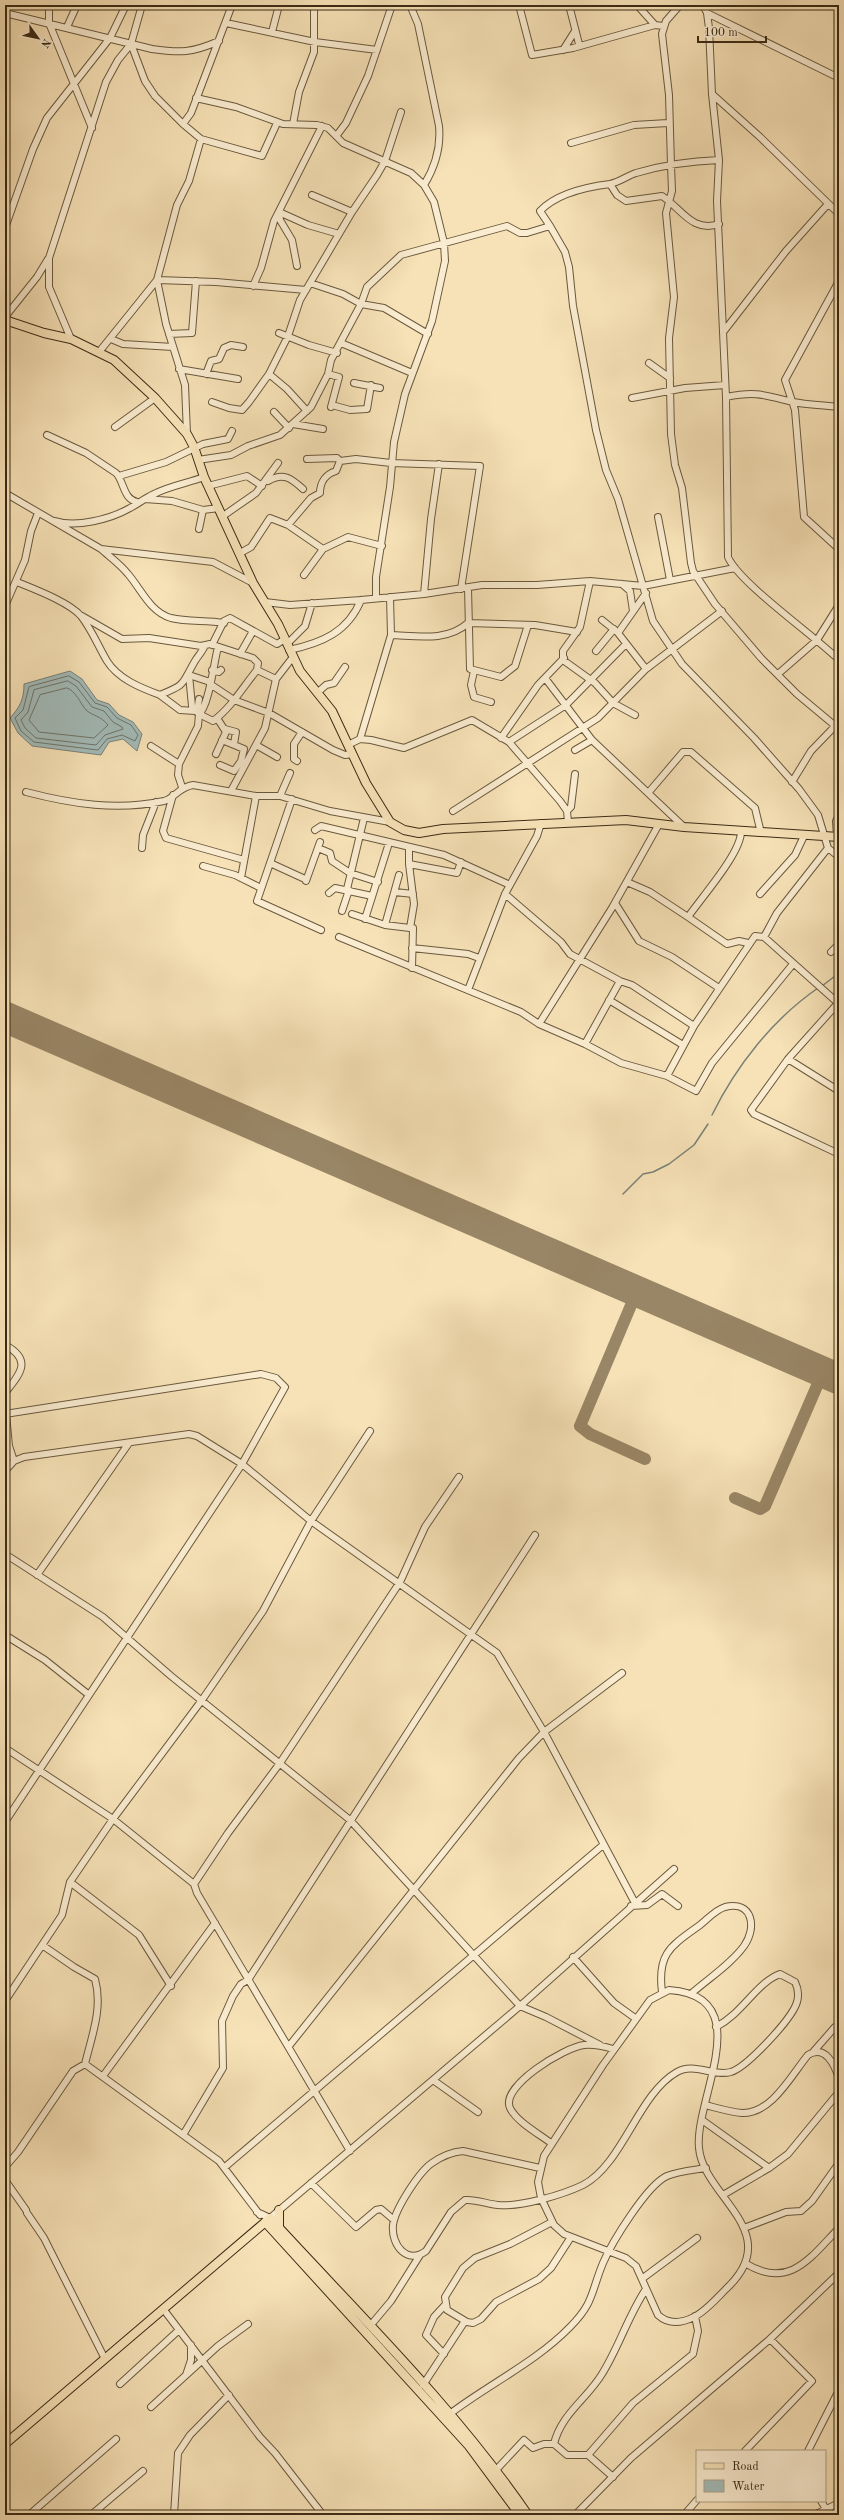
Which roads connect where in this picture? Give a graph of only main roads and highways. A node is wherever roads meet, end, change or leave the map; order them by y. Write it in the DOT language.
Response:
graph roads {
  1 [pos="5,318"];
  2 [pos="838,837"];
  3 [pos="279,2210"];
  4 [pos="257,2229"];
  5 [pos="276,2229"];
  6 [pos="345,2304"];
  7 [pos="447,2416"];
  8 [pos="5,2444"];
  9 [pos="520,2515"];
  10 [pos="528,2515"];
  1 -- 2 [label="main road"];
  3 -- 5 [label="main road"];
  4 -- 5 [label="main road"];
  4 -- 5 [label="main road"];
  4 -- 8 [label="main road"];
  5 -- 6 [label="main road"];
  6 -- 7 [label="main road"];
  6 -- 7 [label="main road"];
  7 -- 9 [label="main road"];
  7 -- 10 [label="main road"];
}
